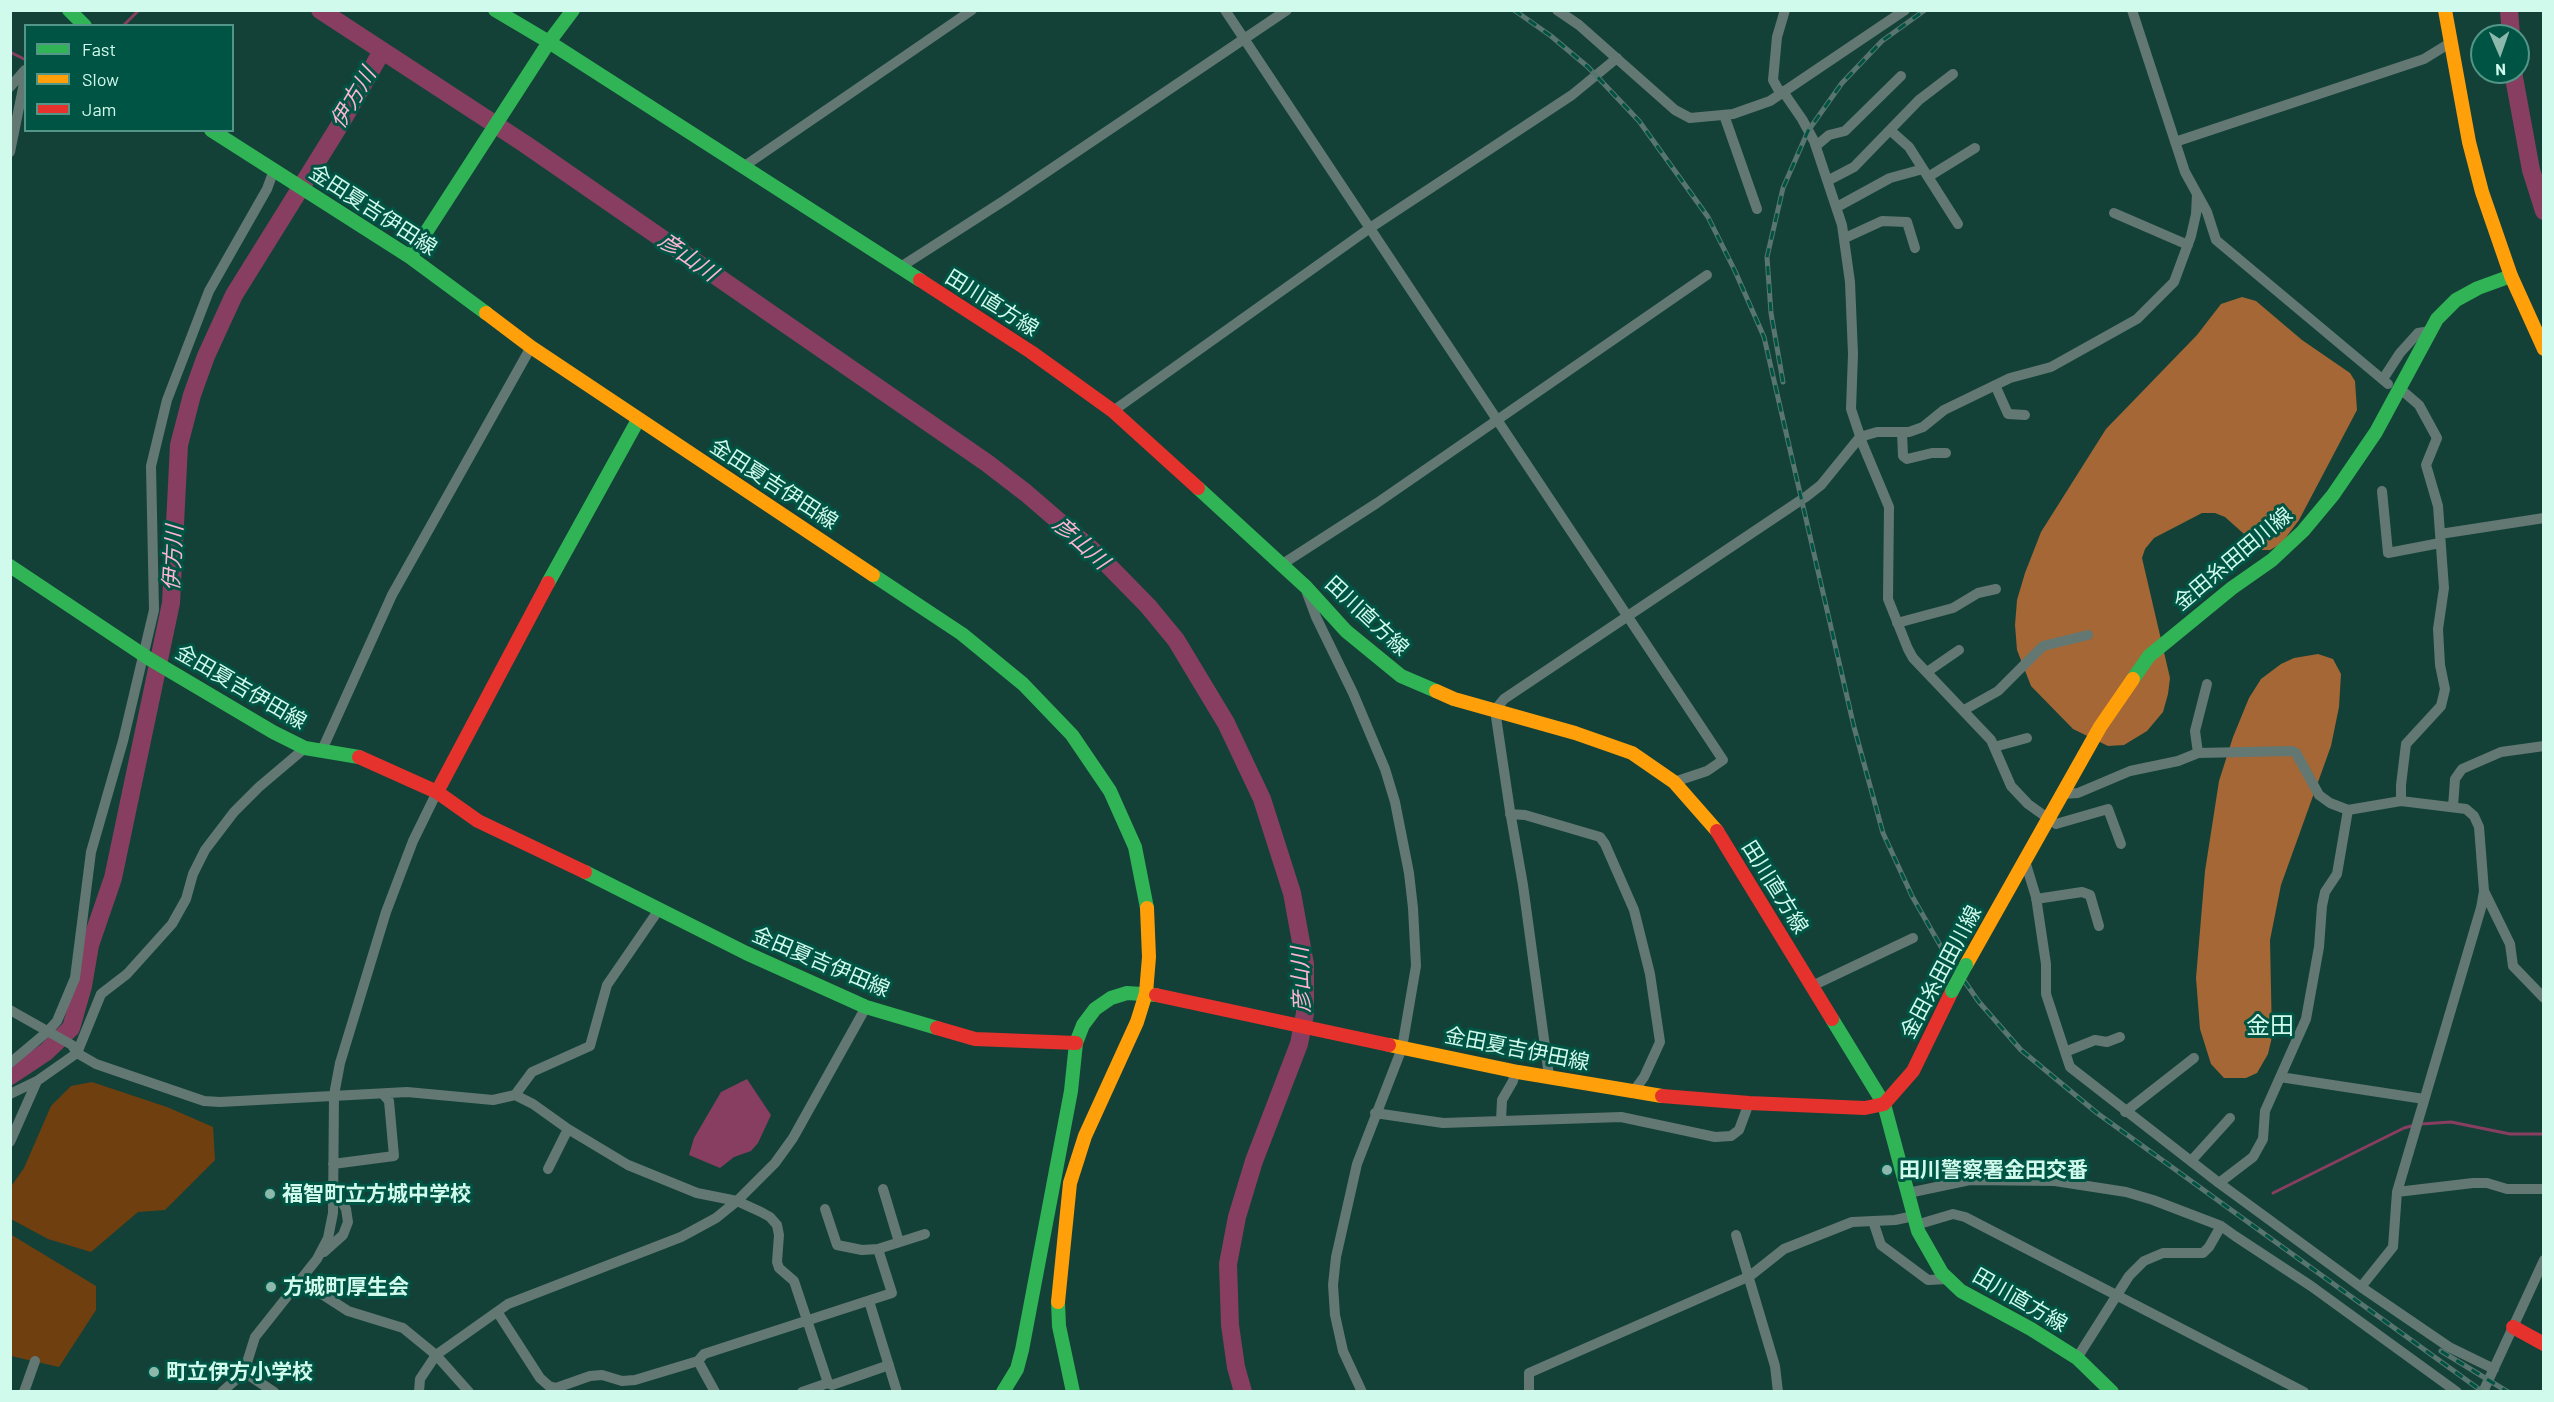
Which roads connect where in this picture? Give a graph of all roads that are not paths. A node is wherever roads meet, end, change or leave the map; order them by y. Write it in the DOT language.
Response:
graph roads {
  1 [pos="69,10"];
  2 [pos="495,10"];
  3 [pos="573,10"];
  4 [pos="972,10"];
  5 [pos="1225,10"];
  6 [pos="1287,10"];
  7 [pos="1557,10"];
  8 [pos="1785,10"];
  9 [pos="1905,10"];
  10 [pos="2132,10"];
  11 [pos="2445,10"];
  12 [pos="83,24"];
  13 [pos="1244,39"];
  14 [pos="549,42"];
  15 [pos="2450,43"];
  16 [pos="1617,58"];
  17 [pos="1953,74"];
  18 [pos="24,75"];
  19 [pos="1901,76"];
  20 [pos="10,87"];
  21 [pos="1784,93"];
  22 [pos="1724,116"];
  23 [pos="1892,130"];
  24 [pos="214,132"];
  25 [pos="2175,142"];
  26 [pos="1816,146"];
  27 [pos="1975,148"];
  28 [pos="10,152"];
  29 [pos="742,167"];
  30 [pos="277,172"];
  31 [pos="1926,173"];
  32 [pos="1829,180"];
  33 [pos="2197,194"];
  34 [pos="1837,207"];
  35 [pos="1757,209"];
  36 [pos="2114,213"];
  37 [pos="1958,224"];
  38 [pos="1370,228"];
  39 [pos="1845,238"];
  40 [pos="2188,245"];
  41 [pos="1915,248"];
  42 [pos="414,251"];
  43 [pos="899,268"];
  44 [pos="1707,275"];
  45 [pos="2511,276"];
  46 [pos="2431,331"];
  47 [pos="531,347"];
  48 [pos="2544,349"];
  49 [pos="1995,385"];
  50 [pos="2405,393"];
  51 [pos="1113,411"];
  52 [pos="2025,415"];
  53 [pos="638,420"];
  54 [pos="1495,420"];
  55 [pos="1902,432"];
  56 [pos="1860,437"];
  57 [pos="1946,453"];
  58 [pos="2382,491"];
  59 [pos="2544,518"];
  60 [pos="2440,538"];
  61 [pos="1281,565"];
  62 [pos="10,566"];
  63 [pos="1306,587"];
  64 [pos="1996,589"];
  65 [pos="1628,615"];
  66 [pos="1897,622"];
  67 [pos="2088,635"];
  68 [pos="1959,650"];
  69 [pos="147,657"];
  70 [pos="1927,672"];
  71 [pos="2207,684"];
  72 [pos="1495,710"];
  73 [pos="1964,710"];
  74 [pos="2027,738"];
  75 [pos="2544,746"];
  76 [pos="1994,747"];
  77 [pos="305,748"];
  78 [pos="322,750"];
  79 [pos="2198,753"];
  80 [pos="1674,782"];
  81 [pos="437,792"];
  82 [pos="2062,794"];
  83 [pos="2401,801"];
  84 [pos="2452,807"];
  85 [pos="2348,810"];
  86 [pos="1510,814"];
  87 [pos="2048,820"];
  88 [pos="2121,844"];
  89 [pos="2025,861"];
  90 [pos="2484,891"];
  91 [pos="2036,899"];
  92 [pos="660,908"];
  93 [pos="2099,926"];
  94 [pos="1913,938"];
  95 [pos="1812,986"];
  96 [pos="1153,994"];
  97 [pos="2544,998"];
  98 [pos="866,1007"];
  99 [pos="10,1010"];
  100 [pos="50,1034"];
  101 [pos="2120,1038"];
  102 [pos="1076,1043"];
  103 [pos="1397,1046"];
  104 [pos="74,1049"];
  105 [pos="2065,1052"];
  106 [pos="2194,1058"];
  107 [pos="10,1063"];
  108 [pos="1515,1071"];
  109 [pos="1549,1076"];
  110 [pos="2280,1077"];
  111 [pos="37,1081"];
  112 [pos="1633,1092"];
  113 [pos="10,1094"];
  114 [pos="382,1094"];
  115 [pos="334,1095"];
  116 [pos="514,1095"];
  117 [pos="2424,1099"];
  118 [pos="1749,1103"];
  119 [pos="1884,1104"];
  120 [pos="2125,1112"];
  121 [pos="1376,1113"];
  122 [pos="2230,1118"];
  123 [pos="1501,1121"];
  124 [pos="568,1129"];
  125 [pos="10,1142"];
  126 [pos="2190,1161"];
  127 [pos="333,1164"];
  128 [pos="548,1169"];
  129 [pos="2219,1183"];
  130 [pos="333,1184"];
  131 [pos="883,1189"];
  132 [pos="2544,1189"];
  133 [pos="2397,1192"];
  134 [pos="1908,1193"];
  135 [pos="737,1201"];
  136 [pos="825,1209"];
  137 [pos="1915,1220"];
  138 [pos="1873,1221"];
  139 [pos="2221,1226"];
  140 [pos="925,1234"];
  141 [pos="1736,1235"];
  142 [pos="899,1242"];
  143 [pos="878,1249"];
  144 [pos="316,1259"];
  145 [pos="2544,1260"];
  146 [pos="1750,1276"];
  147 [pos="1948,1279"];
  148 [pos="300,1280"];
  149 [pos="2361,1287"];
  150 [pos="2118,1296"];
  151 [pos="869,1301"];
  152 [pos="498,1313"];
  153 [pos="807,1322"];
  154 [pos="2513,1327"];
  155 [pos="2544,1344"];
  156 [pos="436,1355"];
  157 [pos="2077,1358"];
  158 [pos="35,1361"];
  159 [pos="698,1361"];
  160 [pos="889,1365"];
  161 [pos="2494,1369"];
  162 [pos="244,1372"];
  163 [pos="831,1386"];
  164 [pos="24,1392"];
  165 [pos="222,1392"];
  166 [pos="274,1392"];
  167 [pos="419,1392"];
  168 [pos="469,1392"];
  169 [pos="716,1392"];
  170 [pos="802,1392"];
  171 [pos="897,1392"];
  172 [pos="1003,1392"];
  173 [pos="1073,1392"];
  174 [pos="1362,1392"];
  175 [pos="1529,1392"];
  176 [pos="1778,1392"];
  177 [pos="2112,1392"];
  178 [pos="2304,1392"];
  179 [pos="2457,1392"];
  180 [pos="2483,1392"];
  1 -- 12 [label="main road"];
  2 -- 14 [label="main road, 田川直方線"];
  3 -- 14 [label="main road"];
  4 -- 29 [label="street"];
  5 -- 13 [label="street"];
  6 -- 13 [label="street"];
  7 -- 16 [label="street"];
  8 -- 21 [label="street"];
  9 -- 21 [label="street"];
  10 -- 25 [label="street"];
  11 -- 15 [label="main road"];
  13 -- 38 [label="street"];
  13 -- 43 [label="street"];
  14 -- 29 [label="main road, 田川直方線"];
  14 -- 42 [label="main road"];
  15 -- 25 [label="street"];
  15 -- 45 [label="main road"];
  16 -- 22 [label="street"];
  16 -- 38 [label="street"];
  17 -- 23 [label="street"];
  18 -- 20 [label="street"];
  18 -- 28 [label="street"];
  19 -- 26 [label="street"];
  21 -- 22 [label="street"];
  21 -- 26 [label="street"];
  22 -- 35 [label="street"];
  23 -- 31 [label="street"];
  23 -- 32 [label="street"];
  24 -- 30 [label="main road, 金田夏吉伊田線"];
  25 -- 33 [label="street"];
  26 -- 32 [label="street"];
  27 -- 31 [label="street"];
  29 -- 43 [label="main road, 田川直方線"];
  30 -- 42 [label="main road, 金田夏吉伊田線"];
  30 -- 69 [label="street"];
  31 -- 34 [label="street"];
  31 -- 37 [label="street"];
  32 -- 34 [label="street"];
  33 -- 40 [label="street"];
  33 -- 46 [label="street"];
  34 -- 39 [label="street"];
  36 -- 40 [label="street"];
  38 -- 51 [label="street"];
  38 -- 54 [label="street"];
  39 -- 41 [label="street"];
  39 -- 56 [label="street"];
  40 -- 49 [label="street"];
  42 -- 47 [label="main road, 金田夏吉伊田線"];
  43 -- 51 [label="main road, 田川直方線"];
  44 -- 54 [label="street"];
  45 -- 46 [label="main road, 金田糸田田川線"];
  45 -- 48 [label="main road"];
  46 -- 82 [label="main road, 金田糸田田川線"];
  47 -- 53 [label="main road, 金田夏吉伊田線"];
  47 -- 78 [label="street"];
  49 -- 52 [label="street"];
  49 -- 55 [label="street"];
  50 -- 60 [label="street"];
  51 -- 61 [label="main road, 田川直方線"];
  53 -- 81 [label="main road"];
  53 -- 96 [label="main road, 金田夏吉伊田線"];
  54 -- 61 [label="street"];
  54 -- 65 [label="street"];
  55 -- 56 [label="street"];
  55 -- 57 [label="street"];
  56 -- 65 [label="street"];
  56 -- 66 [label="street"];
  58 -- 60 [label="street"];
  59 -- 60 [label="street"];
  60 -- 83 [label="street"];
  61 -- 63 [label="main road, 田川直方線"];
  62 -- 69 [label="main road, 金田夏吉伊田線"];
  63 -- 72 [label="main road, 田川直方線"];
  63 -- 103 [label="street"];
  64 -- 66 [label="street"];
  65 -- 72 [label="street"];
  65 -- 80 [label="street"];
  66 -- 70 [label="street"];
  67 -- 73 [label="street"];
  68 -- 70 [label="street"];
  69 -- 77 [label="main road, 金田夏吉伊田線"];
  69 -- 100 [label="street"];
  70 -- 73 [label="street"];
  71 -- 79 [label="street"];
  72 -- 80 [label="main road, 田川直方線"];
  72 -- 86 [label="street"];
  73 -- 76 [label="street"];
  74 -- 76 [label="street"];
  75 -- 84 [label="street"];
  76 -- 87 [label="street"];
  77 -- 78 [label="main road, 金田夏吉伊田線"];
  77 -- 104 [label="street"];
  78 -- 81 [label="main road, 金田夏吉伊田線"];
  79 -- 82 [label="street"];
  79 -- 85 [label="street"];
  80 -- 95 [label="main road, 田川直方線"];
  81 -- 92 [label="main road, 金田夏吉伊田線"];
  81 -- 115 [label="street"];
  82 -- 87 [label="main road, 金田糸田田川線"];
  83 -- 84 [label="street"];
  83 -- 85 [label="street"];
  84 -- 90 [label="street"];
  85 -- 110 [label="street"];
  86 -- 109 [label="street"];
  86 -- 112 [label="street"];
  87 -- 88 [label="street"];
  87 -- 89 [label="main road, 金田糸田田川線"];
  89 -- 91 [label="street"];
  89 -- 119 [label="main road, 金田糸田田川線, bridge"];
  90 -- 97 [label="street"];
  90 -- 117 [label="street"];
  91 -- 93 [label="street"];
  91 -- 105 [label="street"];
  92 -- 98 [label="main road, 金田夏吉伊田線"];
  92 -- 116 [label="street"];
  94 -- 95 [label="street"];
  95 -- 119 [label="main road, 田川直方線"];
  96 -- 102 [label="main road, 金田夏吉伊田線"];
  96 -- 103 [label="main road, 金田夏吉伊田線"];
  96 -- 173 [label="main road, 金田夏吉伊田線"];
  98 -- 102 [label="main road, 金田夏吉伊田線"];
  98 -- 135 [label="street"];
  99 -- 100 [label="street"];
  100 -- 104 [label="street"];
  100 -- 107 [label="street"];
  101 -- 105 [label="street"];
  102 -- 172 [label="main road"];
  103 -- 108 [label="main road, 金田夏吉伊田線"];
  103 -- 121 [label="street"];
  104 -- 111 [label="street"];
  104 -- 115 [label="street"];
  105 -- 120 [label="street"];
  106 -- 120 [label="street"];
  108 -- 109 [label="main road, 金田夏吉伊田線"];
  108 -- 123 [label="street"];
  109 -- 112 [label="main road, 金田夏吉伊田線"];
  110 -- 117 [label="street"];
  110 -- 129 [label="street"];
  111 -- 113 [label="street"];
  111 -- 125 [label="street"];
  112 -- 118 [label="main road, 金田夏吉伊田線"];
  114 -- 115 [label="street"];
  114 -- 116 [label="street"];
  114 -- 127 [label="street"];
  115 -- 127 [label="street"];
  116 -- 124 [label="street"];
  117 -- 133 [label="street"];
  118 -- 119 [label="main road, 金田夏吉伊田線"];
  118 -- 123 [label="street"];
  119 -- 134 [label="main road, 田川直方線"];
  120 -- 126 [label="street"];
  121 -- 123 [label="street"];
  121 -- 174 [label="street"];
  122 -- 126 [label="street"];
  124 -- 128 [label="street"];
  124 -- 135 [label="street"];
  126 -- 129 [label="street"];
  127 -- 130 [label="street"];
  129 -- 149 [label="street"];
  130 -- 144 [label="street"];
  130 -- 144 [label="street"];
  131 -- 142 [label="street"];
  132 -- 133 [label="street"];
  133 -- 149 [label="street"];
  134 -- 137 [label="main road, 田川直方線"];
  134 -- 139 [label="street"];
  135 -- 152 [label="street"];
  135 -- 153 [label="street"];
  136 -- 143 [label="street"];
  137 -- 138 [label="street"];
  137 -- 147 [label="main road, 田川直方線"];
  137 -- 150 [label="street"];
  138 -- 146 [label="street"];
  138 -- 147 [label="street"];
  139 -- 150 [label="street"];
  139 -- 179 [label="street"];
  140 -- 142 [label="street"];
  141 -- 146 [label="street"];
  142 -- 143 [label="street"];
  143 -- 151 [label="street"];
  144 -- 148 [label="street"];
  145 -- 154 [label="street"];
  146 -- 175 [label="street"];
  146 -- 176 [label="street"];
  147 -- 157 [label="main road, 田川直方線"];
  148 -- 156 [label="street"];
  148 -- 162 [label="street"];
  149 -- 161 [label="street"];
  150 -- 157 [label="street"];
  150 -- 178 [label="street"];
  151 -- 153 [label="street"];
  151 -- 160 [label="street"];
  152 -- 156 [label="street"];
  152 -- 159 [label="street"];
  153 -- 159 [label="street"];
  153 -- 163 [label="street"];
  154 -- 155 [label="main road"];
  154 -- 161 [label="street"];
  156 -- 167 [label="street"];
  156 -- 168 [label="street"];
  157 -- 177 [label="main road, 田川直方線"];
  158 -- 164 [label="street"];
  159 -- 169 [label="street"];
  160 -- 163 [label="street"];
  160 -- 171 [label="street"];
  161 -- 180 [label="street"];
  162 -- 165 [label="street"];
  162 -- 166 [label="street"];
  163 -- 170 [label="street"];
}
